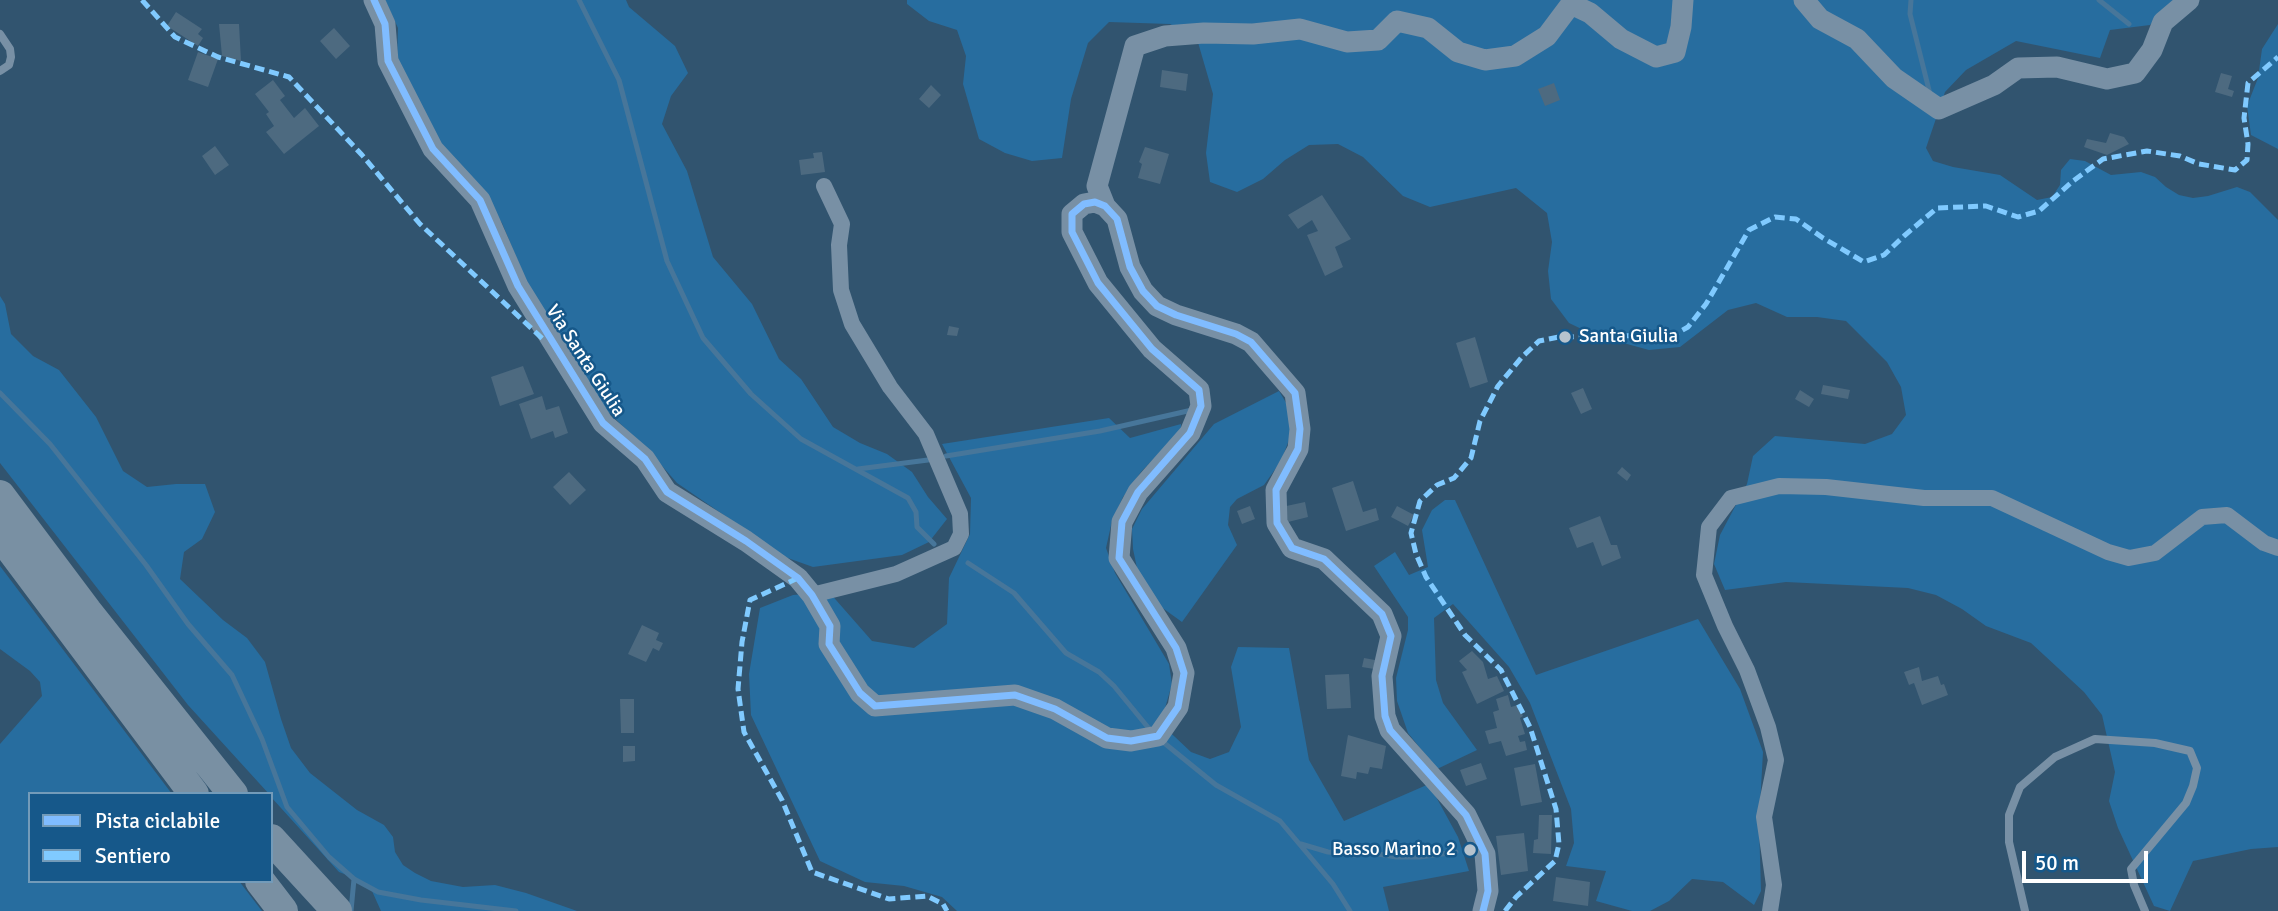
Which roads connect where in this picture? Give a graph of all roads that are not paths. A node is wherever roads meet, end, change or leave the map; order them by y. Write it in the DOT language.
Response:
graph roads {
  1 [pos="374,0"];
  2 [pos="1683,0"];
  3 [pos="1804,0"];
  4 [pos="2189,0"];
  5 [pos="0,34"];
  6 [pos="0,71"];
  7 [pos="824,186"];
  8 [pos="1105,206"];
  9 [pos="0,495"];
  10 [pos="0,535"];
  11 [pos="2278,548"];
  12 [pos="812,595"];
  13 [pos="193,792"];
  14 [pos="231,792"];
  15 [pos="273,841"];
  16 [pos="262,883"];
  17 [pos="283,911"];
  18 [pos="337,911"];
  19 [pos="1483,911"];
  20 [pos="1770,911"];
  21 [pos="2025,911"];
  22 [pos="2145,911"];
  1 -- 12 [label="street, Via Santa Giulia"];
  2 -- 8 [label="street"];
  3 -- 4 [label="street"];
  5 -- 6 [label="lane"];
  7 -- 12 [label="street"];
  8 -- 12 [label="street, Via Santa Giulia"];
  8 -- 19 [label="street"];
  9 -- 14 [label="highway"];
  10 -- 13 [label="highway"];
  11 -- 20 [label="street"];
  15 -- 18 [label="highway"];
  16 -- 17 [label="highway"];
  21 -- 22 [label="lane"];
}
